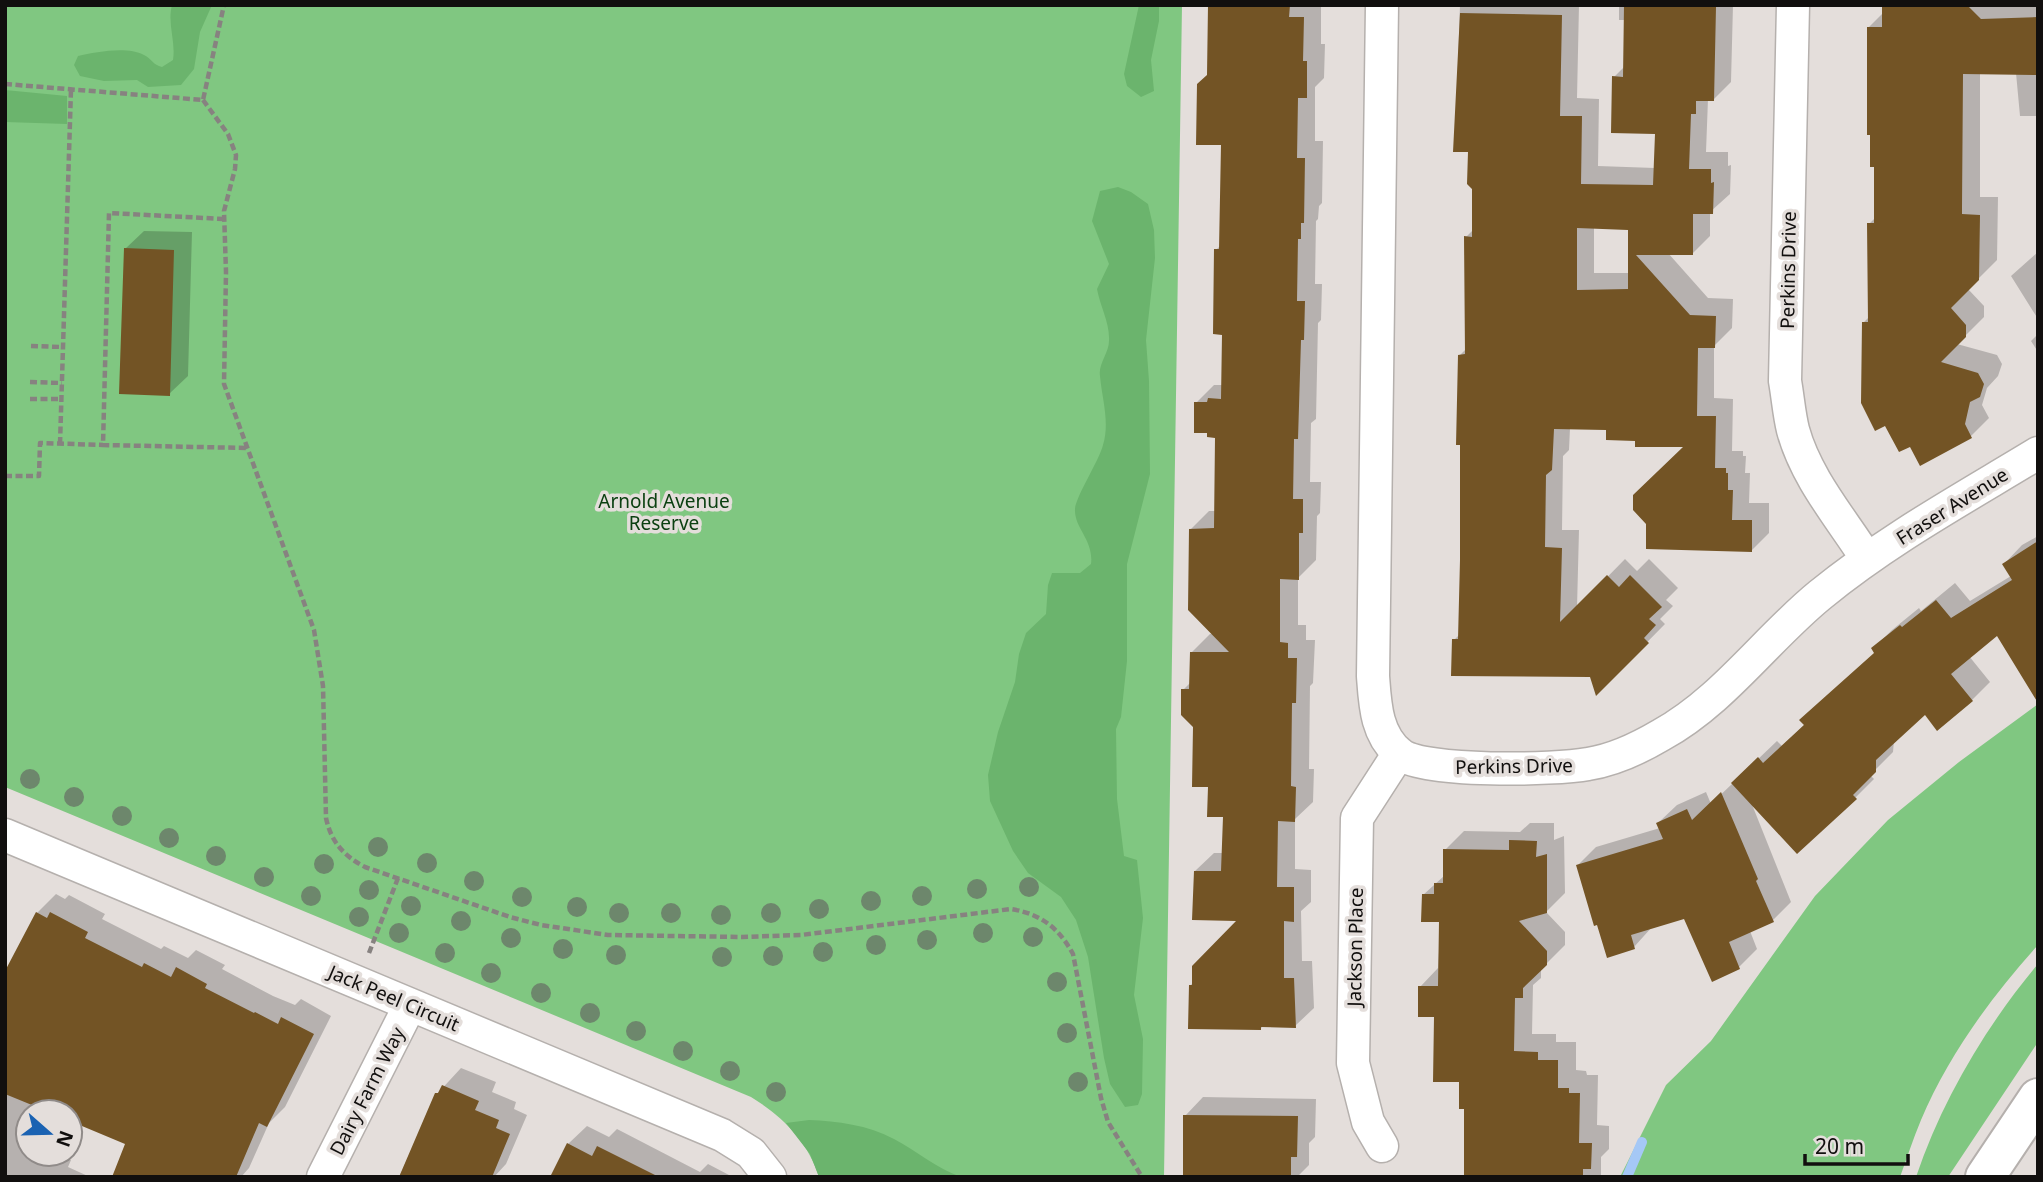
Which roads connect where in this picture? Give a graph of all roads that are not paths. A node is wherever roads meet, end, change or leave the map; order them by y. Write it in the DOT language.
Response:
graph roads {
  1 [pos="1382,5"];
  2 [pos="1793,5"];
  3 [pos="2038,453"];
  4 [pos="1867,559"];
  5 [pos="1398,753"];
  6 [pos="5,835"];
  7 [pos="410,1004"];
  8 [pos="2038,1098"];
  9 [pos="1382,1146"];
  10 [pos="323,1177"];
  11 [pos="770,1177"];
  12 [pos="1985,1177"];
  1 -- 5 [label="street"];
  2 -- 4 [label="street, Perkins Drive"];
  3 -- 4 [label="street, Fraser Avenue"];
  4 -- 5 [label="street, Perkins Drive"];
  5 -- 9 [label="street, Jackson Place"];
  6 -- 7 [label="street, Jack Peel Circuit"];
  7 -- 10 [label="street, Dairy Farm Way"];
  7 -- 11 [label="street, Jack Peel Circuit"];
  8 -- 12 [label="main road"];
}
